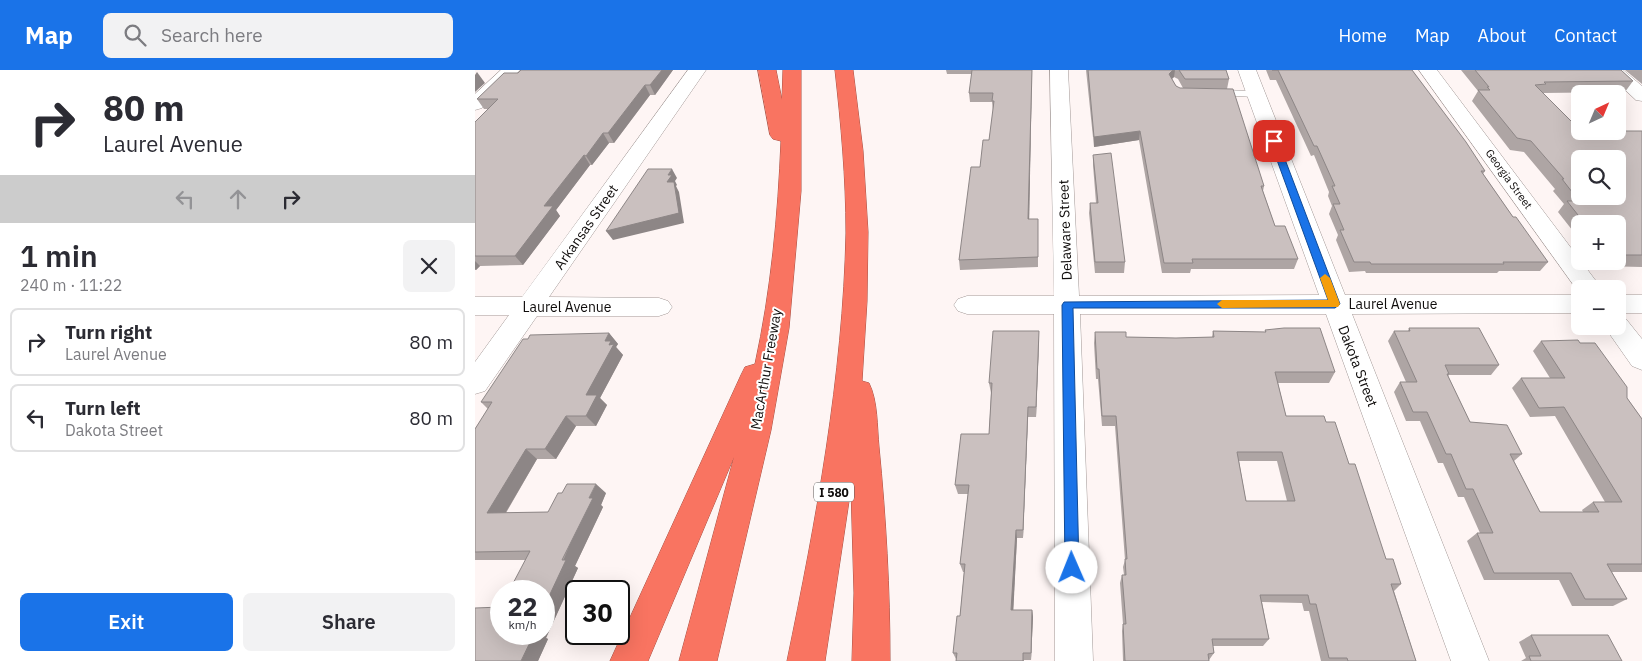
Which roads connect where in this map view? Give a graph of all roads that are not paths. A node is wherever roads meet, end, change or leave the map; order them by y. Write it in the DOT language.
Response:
graph roads {
  1 [pos="511,70"];
  2 [pos="697,70"];
  3 [pos="767,70"];
  4 [pos="792,70"];
  5 [pos="844,70"];
  6 [pos="860,70"];
  7 [pos="1059,70"];
  8 [pos="1428,70"];
  9 [pos="1613,70"];
  10 [pos="1251,82"];
  11 [pos="1208,93"];
  12 [pos="1642,96"];
  13 [pos="475,104"];
  14 [pos="855,161"];
  15 [pos="790,191"];
  16 [pos="1583,280"];
  17 [pos="1335,304"];
  18 [pos="1571,304"];
  19 [pos="1626,304"];
  20 [pos="1642,304"];
  21 [pos="967,305"];
  22 [pos="1067,305"];
  23 [pos="475,306"];
  24 [pos="529,307"];
  25 [pos="659,307"];
  26 [pos="853,322"];
  27 [pos="775,328"];
  28 [pos="1624,335"];
  29 [pos="1642,359"];
  30 [pos="475,383"];
  31 [pos="629,661"];
  32 [pos="698,661"];
  33 [pos="806,661"];
  34 [pos="871,661"];
  35 [pos="1073,661"];
  36 [pos="1470,661"];
  1 -- 13 [label="street"];
  2 -- 24 [label="street, Arkansas Street"];
  3 -- 15 [label="highway"];
  4 -- 15 [label="highway, MacArthur Freeway"];
  5 -- 14 [label="highway, I 580"];
  6 -- 14 [label="highway"];
  7 -- 22 [label="street, Delaware Street"];
  8 -- 16 [label="street, Georgia Street"];
  9 -- 12 [label="street"];
  10 -- 11 [label="lane"];
  10 -- 17 [label="street, Dakota Street"];
  14 -- 26 [label="highway, I 580"];
  15 -- 27 [label="highway, MacArthur Freeway"];
  17 -- 18 [label="street, Laurel Avenue"];
  17 -- 22 [label="street, Laurel Avenue"];
  17 -- 36 [label="street, Dakota Street"];
  19 -- 20 [label="street"];
  21 -- 22 [label="street, Laurel Avenue"];
  22 -- 35 [label="street, Delaware Street"];
  23 -- 24 [label="street, Laurel Avenue"];
  24 -- 25 [label="street, Laurel Avenue"];
  24 -- 30 [label="street, Arkansas Street"];
  26 -- 33 [label="highway, I 580"];
  26 -- 34 [label="highway"];
  27 -- 31 [label="highway"];
  27 -- 32 [label="highway, MacArthur Freeway"];
  28 -- 29 [label="street"];
}
